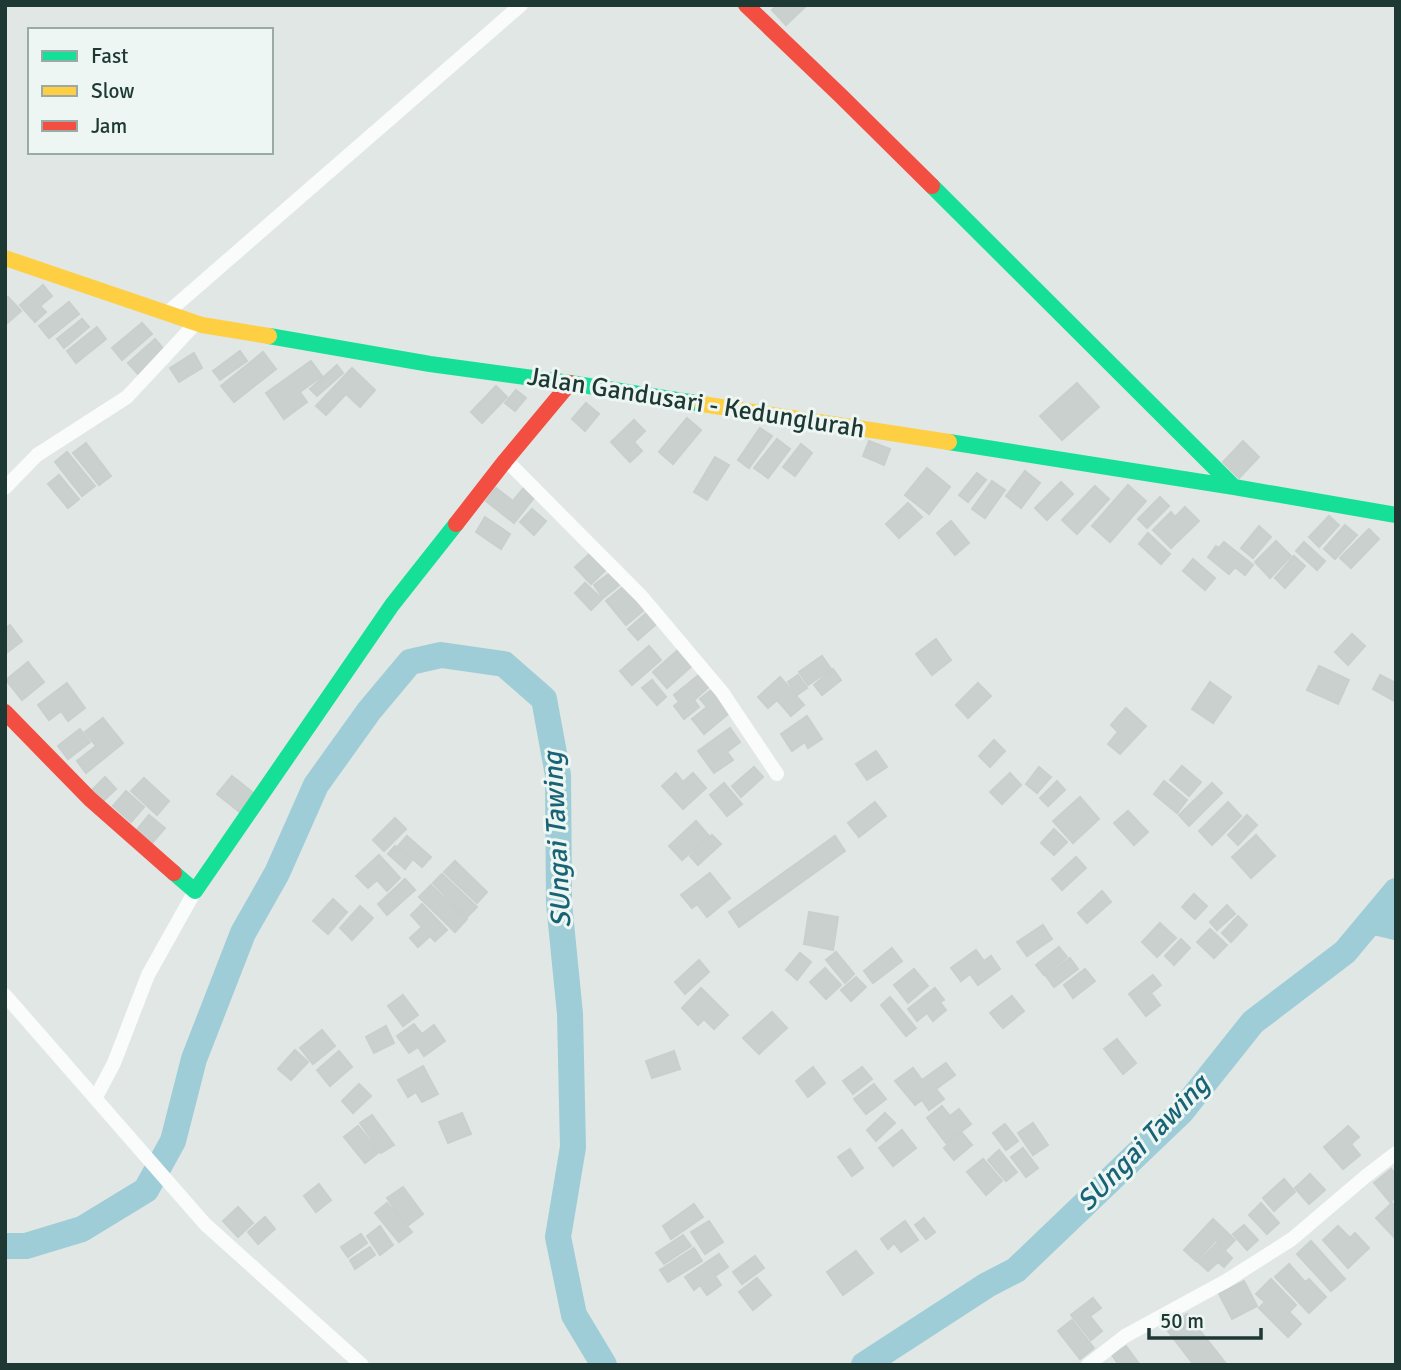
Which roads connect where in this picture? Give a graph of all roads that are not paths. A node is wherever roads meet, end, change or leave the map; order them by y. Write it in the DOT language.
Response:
graph roads {
  1 [pos="521,5"];
  2 [pos="746,5"];
  3 [pos="5,258"];
  4 [pos="167,313"];
  5 [pos="197,323"];
  6 [pos="570,383"];
  7 [pos="506,460"];
  8 [pos="1234,487"];
  9 [pos="5,488"];
  10 [pos="1396,515"];
  11 [pos="5,712"];
  12 [pos="777,774"];
  13 [pos="195,891"];
  14 [pos="5,995"];
  15 [pos="96,1097"];
  16 [pos="1396,1153"];
  17 [pos="362,1365"];
  18 [pos="1088,1365"];
  1 -- 4 [label="street"];
  2 -- 8 [label="street"];
  3 -- 4 [label="street, Jalan Gandusari - Kedunglurah"];
  4 -- 5 [label="street, Jalan Gandusari - Kedunglurah"];
  5 -- 6 [label="street, Jalan Gandusari - Kedunglurah"];
  5 -- 9 [label="street"];
  6 -- 7 [label="street"];
  6 -- 8 [label="street, Jalan Gandusari - Kedunglurah"];
  7 -- 12 [label="street"];
  7 -- 13 [label="street"];
  8 -- 10 [label="street, Jalan Gandusari - Kedunglurah"];
  11 -- 13 [label="street"];
  13 -- 15 [label="street"];
  14 -- 15 [label="street"];
  15 -- 17 [label="street"];
  16 -- 18 [label="street"];
}
